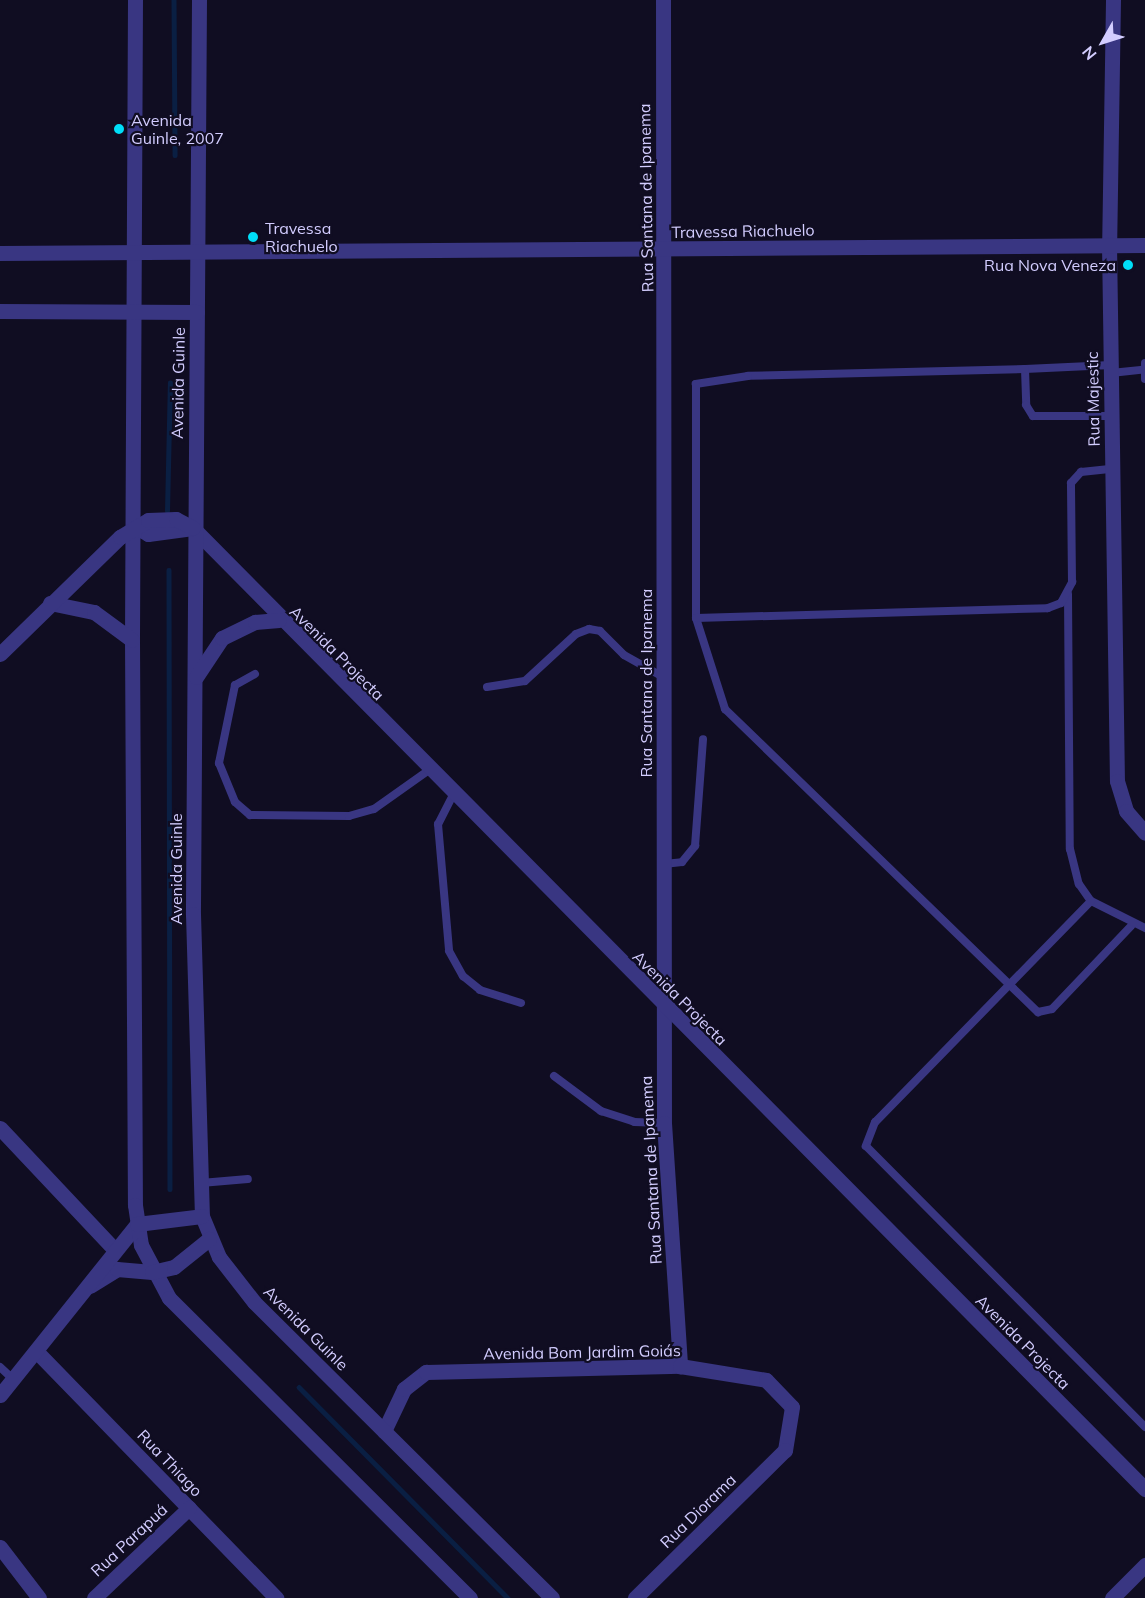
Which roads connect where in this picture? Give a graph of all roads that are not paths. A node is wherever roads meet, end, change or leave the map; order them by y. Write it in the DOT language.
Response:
graph roads {
  1 [pos="135,0"];
  2 [pos="199,0"];
  3 [pos="663,0"];
  4 [pos="1113,0"];
  5 [pos="1110,244"];
  6 [pos="1145,245"];
  7 [pos="665,250"];
  8 [pos="131,251"];
  9 [pos="198,251"];
  10 [pos="0,253"];
  11 [pos="0,311"];
  12 [pos="131,312"];
  13 [pos="197,312"];
  14 [pos="1143,367"];
  15 [pos="1025,369"];
  16 [pos="1111,369"];
  17 [pos="1145,379"];
  18 [pos="1111,416"];
  19 [pos="1112,469"];
  20 [pos="136,527"];
  21 [pos="193,528"];
  22 [pos="1068,594"];
  23 [pos="50,603"];
  24 [pos="696,618"];
  25 [pos="279,620"];
  26 [pos="132,640"];
  27 [pos="0,654"];
  28 [pos="255,674"];
  29 [pos="196,677"];
  30 [pos="664,677"];
  31 [pos="487,687"];
  32 [pos="703,739"];
  33 [pos="429,770"];
  34 [pos="453,795"];
  35 [pos="1145,833"];
  36 [pos="664,864"];
  37 [pos="1091,901"];
  38 [pos="1131,926"];
  39 [pos="1145,928"];
  40 [pos="1008,988"];
  41 [pos="521,1003"];
  42 [pos="664,1007"];
  43 [pos="554,1076"];
  44 [pos="664,1123"];
  45 [pos="0,1128"];
  46 [pos="248,1179"];
  47 [pos="199,1183"];
  48 [pos="202,1216"];
  49 [pos="137,1224"];
  50 [pos="209,1239"];
  51 [pos="113,1248"];
  52 [pos="152,1272"];
  53 [pos="78,1295"];
  54 [pos="38,1353"];
  55 [pos="680,1366"];
  56 [pos="0,1367"];
  57 [pos="14,1380"];
  58 [pos="0,1395"];
  59 [pos="1145,1427"];
  60 [pos="384,1431"];
  61 [pos="785,1450"];
  62 [pos="1145,1490"];
  63 [pos="189,1508"];
  64 [pos="0,1546"];
  65 [pos="1145,1564"];
  66 [pos="273,1597"];
  67 [pos="39,1598"];
  68 [pos="94,1598"];
  69 [pos="470,1598"];
  70 [pos="552,1598"];
  71 [pos="635,1598"];
  72 [pos="1112,1598"];
  1 -- 8 [label="street"];
  2 -- 9 [label="street, Avenida Guinle"];
  3 -- 7 [label="street, Rua Santana de Ipanema"];
  4 -- 5 [label="street, Rua Majestic"];
  5 -- 6 [label="street, Travessa Riachuelo"];
  5 -- 7 [label="street, Travessa Riachuelo"];
  5 -- 16 [label="street, Rua Majestic"];
  7 -- 9 [label="street, Travessa Riachuelo"];
  7 -- 30 [label="street, Rua Santana de Ipanema"];
  8 -- 9 [label="street, Travessa Riachuelo"];
  8 -- 10 [label="street, Travessa Riachuelo"];
  8 -- 12 [label="street"];
  9 -- 13 [label="street, Avenida Guinle"];
  11 -- 12 [label="street"];
  12 -- 13 [label="street"];
  12 -- 20 [label="street"];
  13 -- 21 [label="street, Avenida Guinle"];
  14 -- 16 [label="lane"];
  14 -- 17 [label="lane"];
  15 -- 16 [label="lane"];
  15 -- 18 [label="lane"];
  15 -- 24 [label="lane"];
  16 -- 18 [label="street, Rua Majestic"];
  18 -- 19 [label="street, Rua Majestic"];
  19 -- 22 [label="lane"];
  19 -- 35 [label="street, Rua Majestic"];
  20 -- 21 [label="street"];
  20 -- 23 [label="street"];
  20 -- 26 [label="street"];
  21 -- 25 [label="street, Avenida Projecta"];
  21 -- 29 [label="street, Avenida Guinle"];
  22 -- 24 [label="lane"];
  22 -- 37 [label="lane"];
  23 -- 26 [label="street"];
  23 -- 27 [label="street"];
  24 -- 40 [label="lane"];
  25 -- 29 [label="street"];
  25 -- 33 [label="street, Avenida Projecta"];
  26 -- 49 [label="street"];
  28 -- 33 [label="lane"];
  29 -- 47 [label="street, Avenida Guinle"];
  30 -- 31 [label="lane"];
  30 -- 36 [label="street, Rua Santana de Ipanema"];
  32 -- 36 [label="lane"];
  33 -- 34 [label="street, Avenida Projecta"];
  34 -- 41 [label="lane"];
  34 -- 42 [label="street, Avenida Projecta"];
  36 -- 42 [label="street, Rua Santana de Ipanema"];
  37 -- 38 [label="lane"];
  37 -- 40 [label="lane"];
  38 -- 39 [label="lane"];
  38 -- 40 [label="lane"];
  40 -- 59 [label="lane"];
  42 -- 44 [label="street, Rua Santana de Ipanema"];
  42 -- 62 [label="street, Avenida Projecta"];
  43 -- 44 [label="lane"];
  44 -- 55 [label="street, Rua Santana de Ipanema"];
  45 -- 51 [label="street"];
  46 -- 47 [label="lane"];
  47 -- 48 [label="street, Avenida Guinle"];
  48 -- 49 [label="street"];
  48 -- 50 [label="street, Avenida Guinle"];
  49 -- 51 [label="street"];
  49 -- 52 [label="street"];
  50 -- 52 [label="street"];
  50 -- 60 [label="street, Avenida Guinle"];
  51 -- 53 [label="street"];
  52 -- 53 [label="street"];
  52 -- 69 [label="street"];
  53 -- 54 [label="street"];
  54 -- 57 [label="street"];
  54 -- 63 [label="street, Rua Thiago"];
  55 -- 60 [label="street, Avenida Bom Jardim Goiás"];
  55 -- 61 [label="street, Avenida Bom Jardim Goiás"];
  56 -- 57 [label="lane"];
  57 -- 58 [label="street"];
  60 -- 70 [label="street, Avenida Guinle"];
  61 -- 71 [label="street, Rua Diorama"];
  63 -- 66 [label="street, Rua Thiago"];
  63 -- 68 [label="street, Rua Parapuá"];
  64 -- 67 [label="street"];
  65 -- 72 [label="street"];
}
